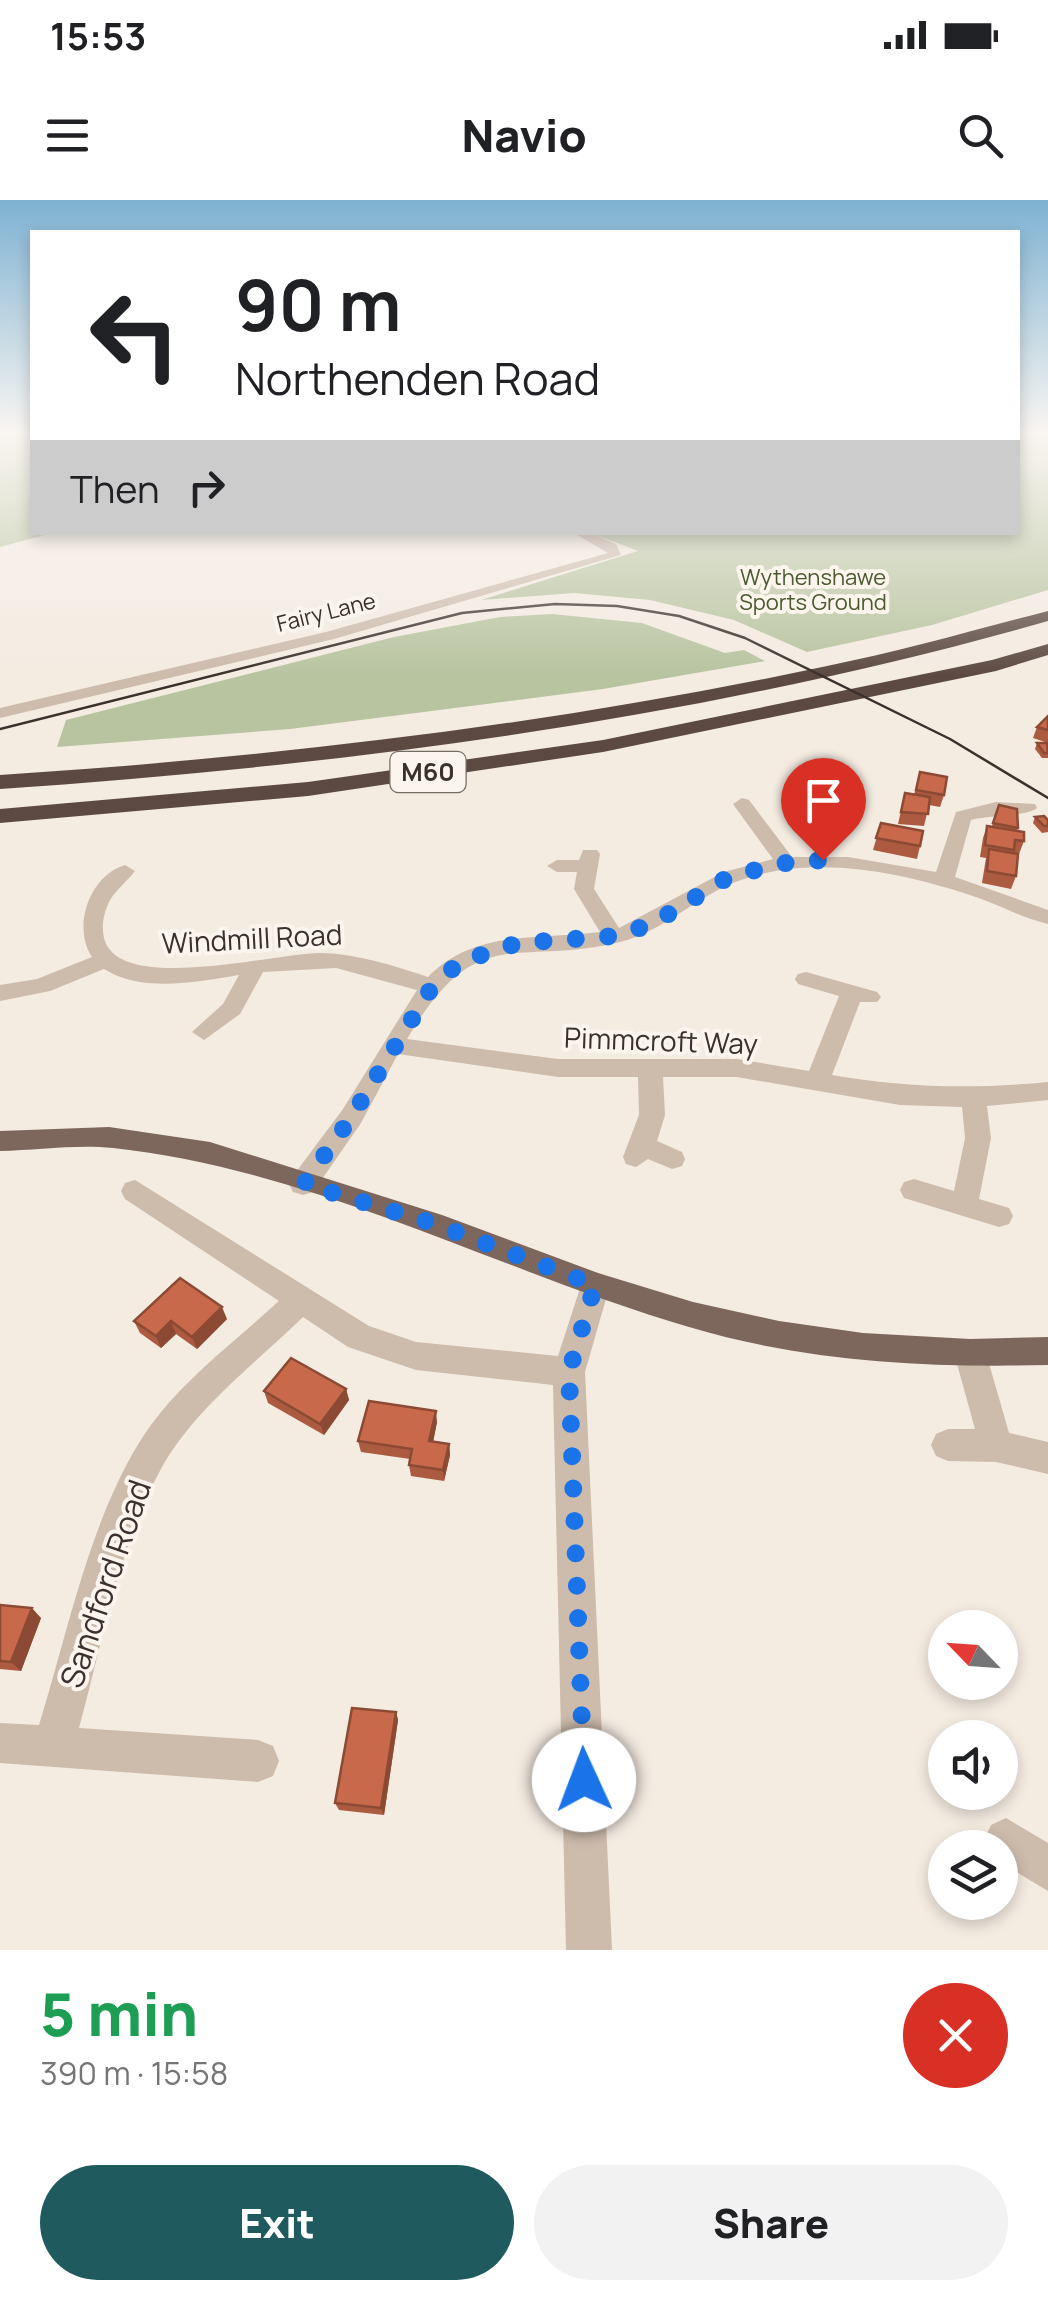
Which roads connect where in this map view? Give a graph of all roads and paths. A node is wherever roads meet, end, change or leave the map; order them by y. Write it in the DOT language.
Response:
graph roads {
  1 [pos="585,535"];
  2 [pos="1048,616"];
  3 [pos="1048,649"];
  4 [pos="0,713"];
  5 [pos="0,782"];
  6 [pos="1028,808"];
  7 [pos="770,809"];
  8 [pos="0,816"];
  9 [pos="786,863"];
  10 [pos="557,866"];
  11 [pos="112,875"];
  12 [pos="944,883"];
  13 [pos="1048,918"];
  14 [pos="614,936"];
  15 [pos="106,960"];
  16 [pos="255,966"];
  17 [pos="806,979"];
  18 [pos="432,987"];
  19 [pos="0,993"];
  20 [pos="204,1032"];
  21 [pos="392,1045"];
  22 [pos="649,1070"];
  23 [pos="817,1082"];
  24 [pos="1048,1092"];
  25 [pos="972,1098"];
  26 [pos="0,1140"];
  27 [pos="672,1158"];
  28 [pos="304,1184"];
  29 [pos="914,1190"];
  30 [pos="135,1191"];
  31 [pos="964,1204"];
  32 [pos="999,1216"];
  33 [pos="595,1285"];
  34 [pos="300,1302"];
  35 [pos="1048,1351"];
  36 [pos="970,1352"];
  37 [pos="569,1372"];
  38 [pos="948,1446"];
  39 [pos="996,1446"];
  40 [pos="1048,1458"];
  41 [pos="0,1743"];
  42 [pos="53,1747"];
  43 [pos="258,1762"];
  44 [pos="1018,1848"];
  45 [pos="1048,1869"];
  46 [pos="590,1950"];
  1 -- 4 [label="street, Fairy Lane"];
  2 -- 5 [label="highway, M60"];
  3 -- 8 [label="highway, M60"];
  6 -- 12 [label="street"];
  7 -- 9 [label="street"];
  9 -- 12 [label="street"];
  9 -- 14 [label="street"];
  10 -- 14 [label="street"];
  11 -- 15 [label="street"];
  12 -- 13 [label="street"];
  14 -- 18 [label="street"];
  15 -- 16 [label="street, Windmill Road"];
  15 -- 19 [label="street"];
  16 -- 18 [label="street, Windmill Road"];
  16 -- 20 [label="street"];
  17 -- 23 [label="street"];
  18 -- 21 [label="street"];
  21 -- 22 [label="street, Pimmcroft Way"];
  21 -- 28 [label="street"];
  22 -- 23 [label="street, Pimmcroft Way"];
  22 -- 27 [label="street"];
  23 -- 25 [label="street, Pimmcroft Way"];
  24 -- 25 [label="street, Pimmcroft Way"];
  25 -- 31 [label="street"];
  26 -- 28 [label="main road"];
  28 -- 33 [label="main road"];
  29 -- 31 [label="street"];
  30 -- 34 [label="street"];
  31 -- 32 [label="street"];
  33 -- 36 [label="main road"];
  33 -- 37 [label="street"];
  34 -- 37 [label="street"];
  34 -- 42 [label="street, Sandford Road"];
  35 -- 36 [label="main road"];
  36 -- 39 [label="street"];
  37 -- 46 [label="street"];
  38 -- 39 [label="street"];
  39 -- 40 [label="street"];
  41 -- 42 [label="street"];
  42 -- 43 [label="street"];
  44 -- 45 [label="street"];
}
